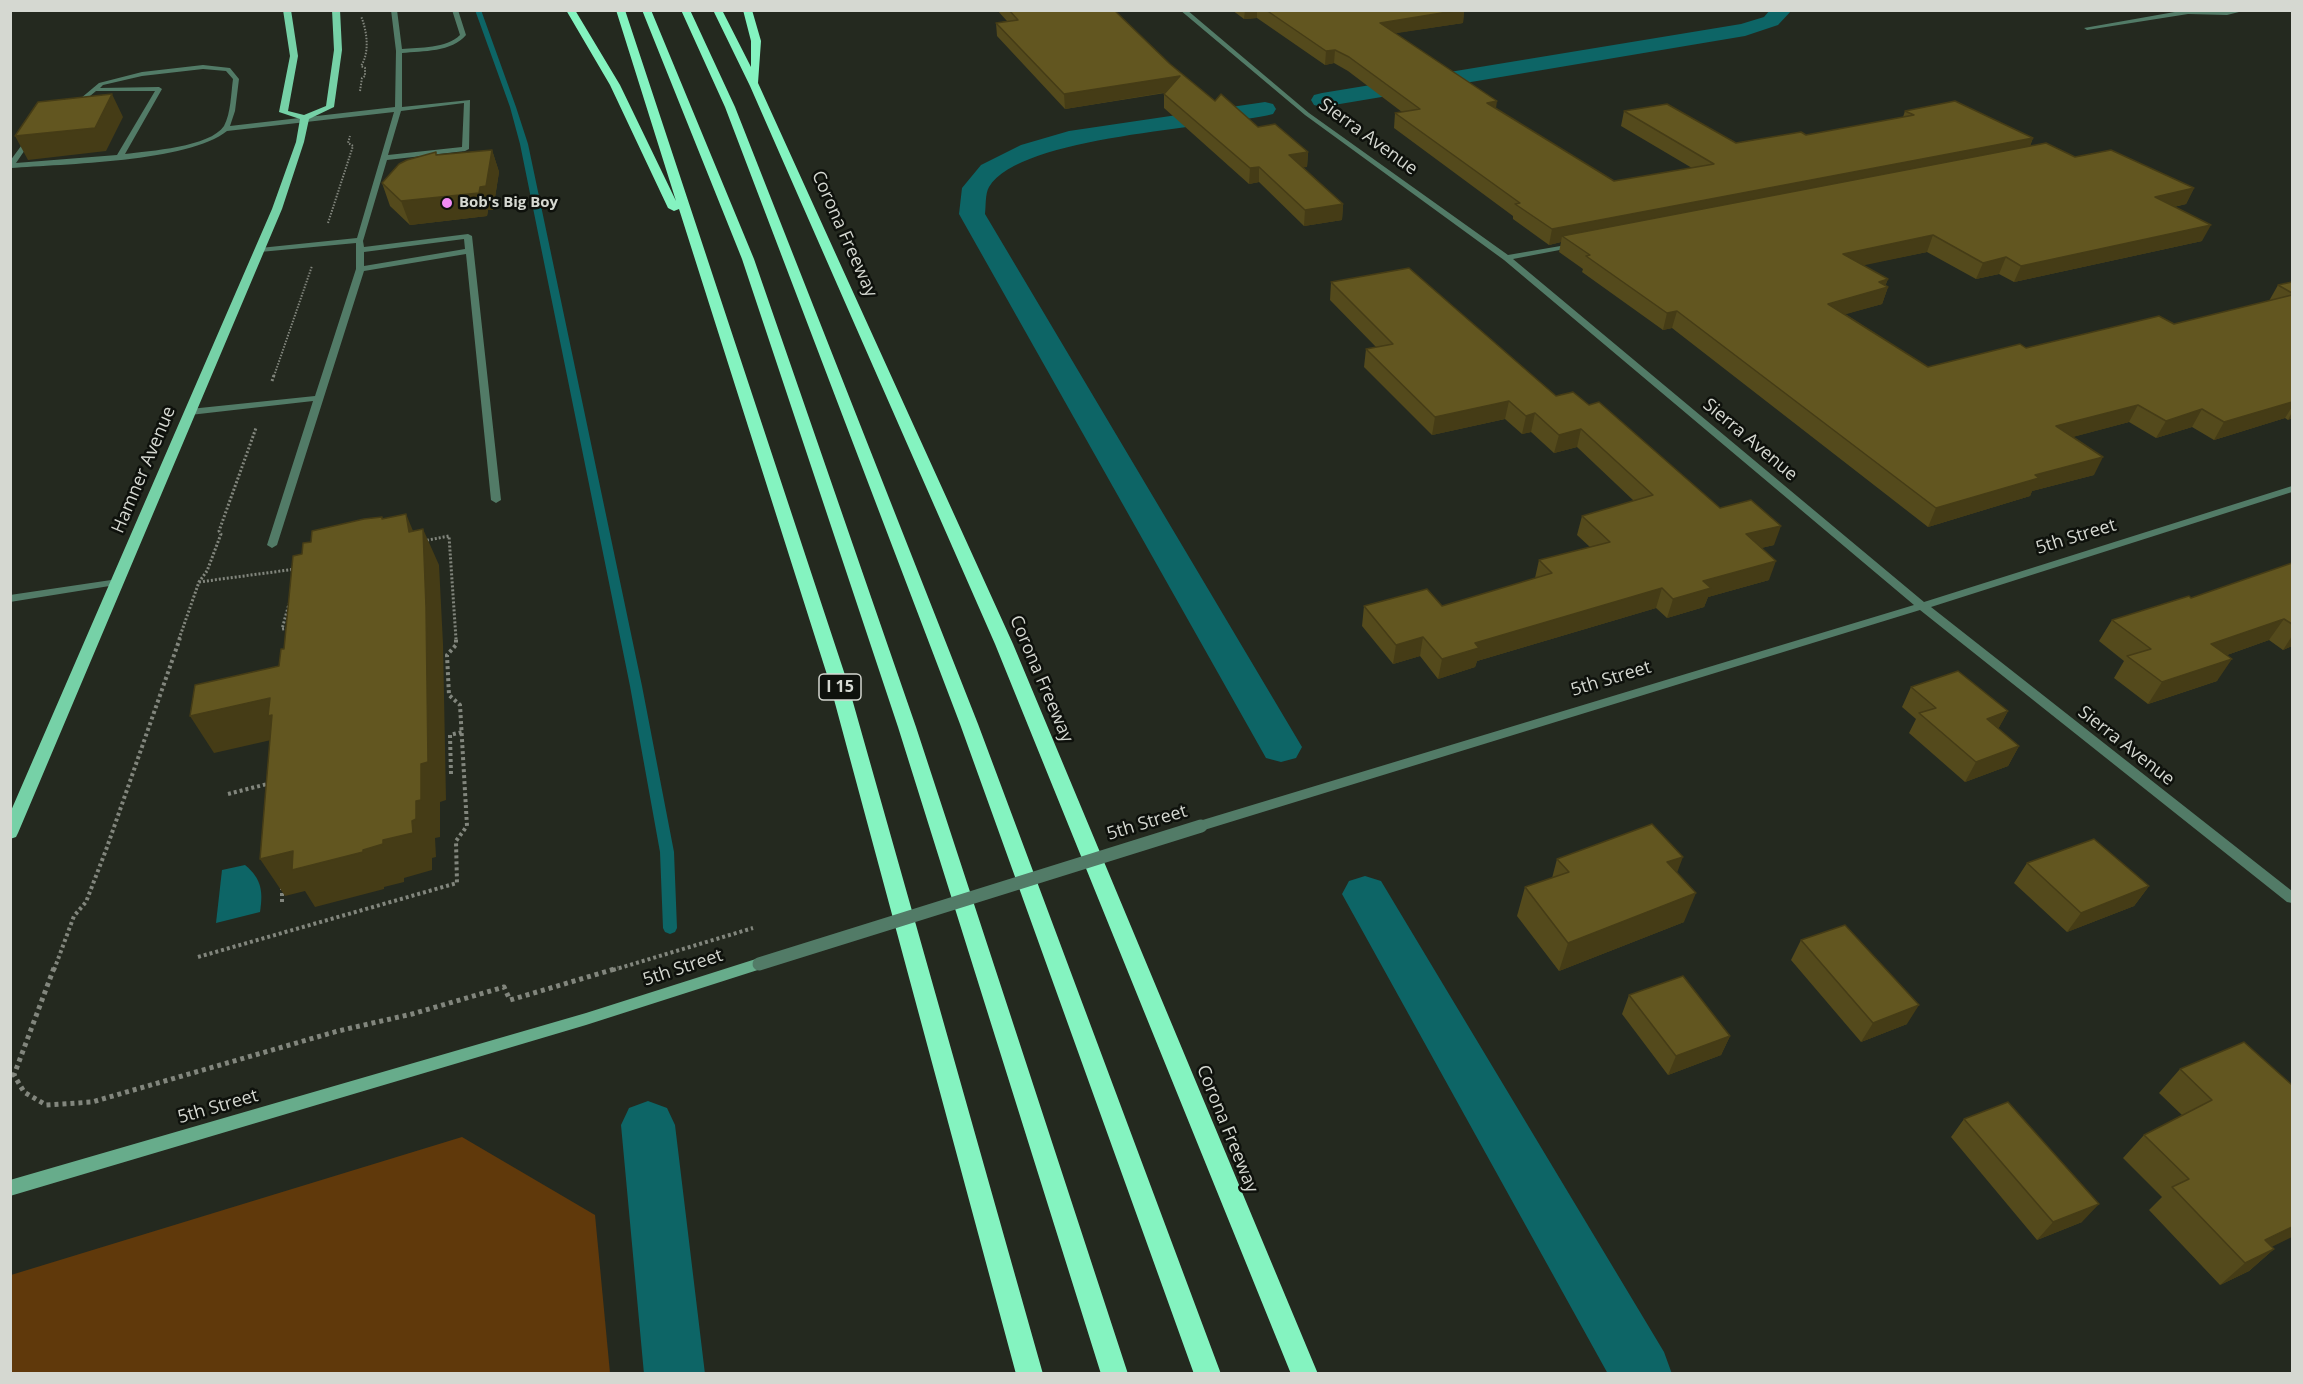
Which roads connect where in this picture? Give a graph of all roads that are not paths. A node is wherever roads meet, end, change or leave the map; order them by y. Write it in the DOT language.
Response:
graph roads {
  1 [pos="287,10"];
  2 [pos="336,10"];
  3 [pos="394,10"];
  4 [pos="455,10"];
  5 [pos="570,10"];
  6 [pos="620,10"];
  7 [pos="646,10"];
  8 [pos="685,10"];
  9 [pos="717,10"];
  10 [pos="747,10"];
  11 [pos="1183,10"];
  12 [pos="2244,10"];
  13 [pos="2087,28"];
  14 [pos="399,51"];
  15 [pos="755,86"];
  16 [pos="93,90"];
  17 [pos="398,108"];
  18 [pos="305,118"];
  19 [pos="226,129"];
  20 [pos="120,157"];
  21 [pos="385,158"];
  22 [pos="1589,242"];
  23 [pos="361,245"];
  24 [pos="260,250"];
  25 [pos="470,252"];
  26 [pos="1508,258"];
  27 [pos="703,268"];
  28 [pos="360,269"];
  29 [pos="319,398"];
  30 [pos="190,412"];
  31 [pos="2292,489"];
  32 [pos="496,500"];
  33 [pos="272,545"];
  34 [pos="118,582"];
  35 [pos="10,599"];
  36 [pos="1922,606"];
  37 [pos="10,833"];
  38 [pos="2292,898"];
  39 [pos="759,964"];
  40 [pos="10,1188"];
  41 [pos="1030,1374"];
  42 [pos="1115,1374"];
  43 [pos="1208,1374"];
  44 [pos="1305,1374"];
  1 -- 18 [label="main road"];
  2 -- 18 [label="main road"];
  3 -- 14 [label="street"];
  4 -- 14 [label="street"];
  5 -- 27 [label="highway"];
  6 -- 27 [label="highway, I 15"];
  7 -- 42 [label="highway"];
  8 -- 43 [label="highway"];
  9 -- 15 [label="highway, Corona Freeway"];
  10 -- 15 [label="highway"];
  11 -- 26 [label="street, Sierra Avenue"];
  12 -- 13 [label="street"];
  14 -- 17 [label="street"];
  15 -- 44 [label="highway, Corona Freeway"];
  16 -- 19 [label="street"];
  16 -- 20 [label="street"];
  16 -- 20 [label="street"];
  17 -- 18 [label="street"];
  17 -- 21 [label="street"];
  17 -- 21 [label="street"];
  18 -- 19 [label="street"];
  18 -- 24 [label="main road, Hamner Avenue"];
  19 -- 20 [label="street"];
  21 -- 23 [label="street"];
  22 -- 26 [label="street"];
  23 -- 24 [label="street"];
  23 -- 25 [label="street"];
  23 -- 28 [label="street"];
  24 -- 30 [label="main road, Hamner Avenue"];
  25 -- 28 [label="street"];
  25 -- 32 [label="street"];
  26 -- 36 [label="street, Sierra Avenue"];
  27 -- 41 [label="highway, I 15"];
  28 -- 29 [label="street"];
  29 -- 30 [label="street"];
  29 -- 33 [label="street"];
  30 -- 34 [label="main road, Hamner Avenue"];
  31 -- 36 [label="street, 5th Street"];
  34 -- 35 [label="street"];
  34 -- 37 [label="main road, Hamner Avenue"];
  36 -- 38 [label="street, Sierra Avenue"];
  36 -- 39 [label="street, 5th Street, bridge"];
  39 -- 40 [label="street, 5th Street"];
}
